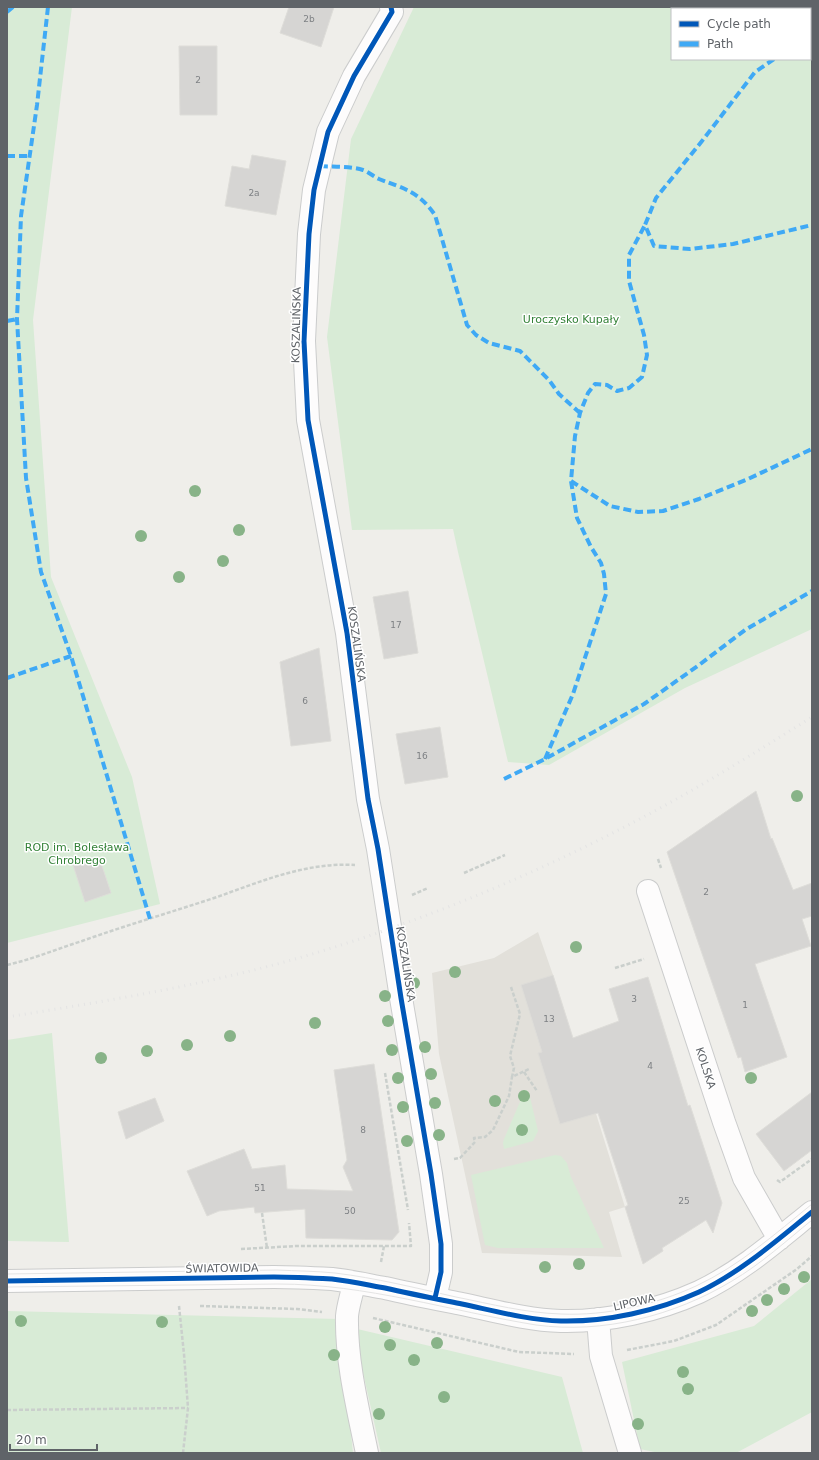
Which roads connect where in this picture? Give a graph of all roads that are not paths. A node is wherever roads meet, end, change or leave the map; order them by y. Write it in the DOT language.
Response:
graph roads {
  1 [pos="391,7"];
  2 [pos="648,891"];
  3 [pos="812,1212"];
  4 [pos="779,1239"];
  5 [pos="7,1281"];
  6 [pos="354,1283"];
  7 [pos="435,1298"];
  8 [pos="598,1319"];
  9 [pos="367,1453"];
  10 [pos="630,1453"];
  1 -- 7 [label="street, KOSZALIŃSKA"];
  2 -- 4 [label="street, KOLSKA"];
  3 -- 4 [label="street, LIPOWA"];
  4 -- 8 [label="street, LIPOWA"];
  5 -- 6 [label="street, ŚWIATOWIDA"];
  6 -- 7 [label="street, ŚWIATOWIDA"];
  6 -- 9 [label="street"];
  7 -- 8 [label="street, LIPOWA"];
  8 -- 10 [label="street"];
}
